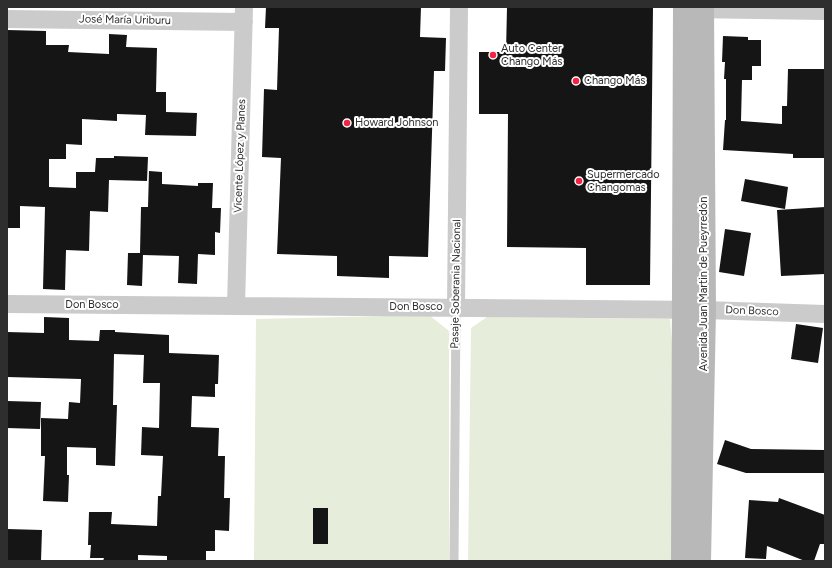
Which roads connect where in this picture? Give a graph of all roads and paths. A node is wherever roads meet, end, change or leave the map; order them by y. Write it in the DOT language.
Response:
graph roads {
  1 [pos="459,7"];
  2 [pos="693,8"];
  3 [pos="825,11"];
  4 [pos="244,14"];
  5 [pos="7,19"];
  6 [pos="7,304"];
  7 [pos="236,306"];
  8 [pos="456,307"];
  9 [pos="682,310"];
  10 [pos="705,310"];
  11 [pos="825,314"];
  12 [pos="454,561"];
  13 [pos="682,561"];
  14 [pos="700,561"];
  1 -- 8 [label="street, Pasaje Soberania Nacional"];
  2 -- 3 [label="street"];
  2 -- 9 [label="main road, Avenida Juan Martin de Pueyrredón"];
  2 -- 10 [label="main road, Avenida Juan Martin de Pueyrredón"];
  4 -- 5 [label="street, José María Uriburu"];
  4 -- 7 [label="street, Vicente López y Planes"];
  6 -- 7 [label="street, Don Bosco"];
  7 -- 8 [label="street, Don Bosco"];
  8 -- 9 [label="street, Don Bosco"];
  8 -- 12 [label="lane, Pasaje Soberania Nacional"];
  9 -- 10 [label="street, Don Bosco"];
  9 -- 13 [label="main road, Avenida Juan Martin de Pueyrredón"];
  10 -- 11 [label="street, Don Bosco"];
  10 -- 14 [label="main road, Avenida Juan Martin de Pueyrredón"];
}
